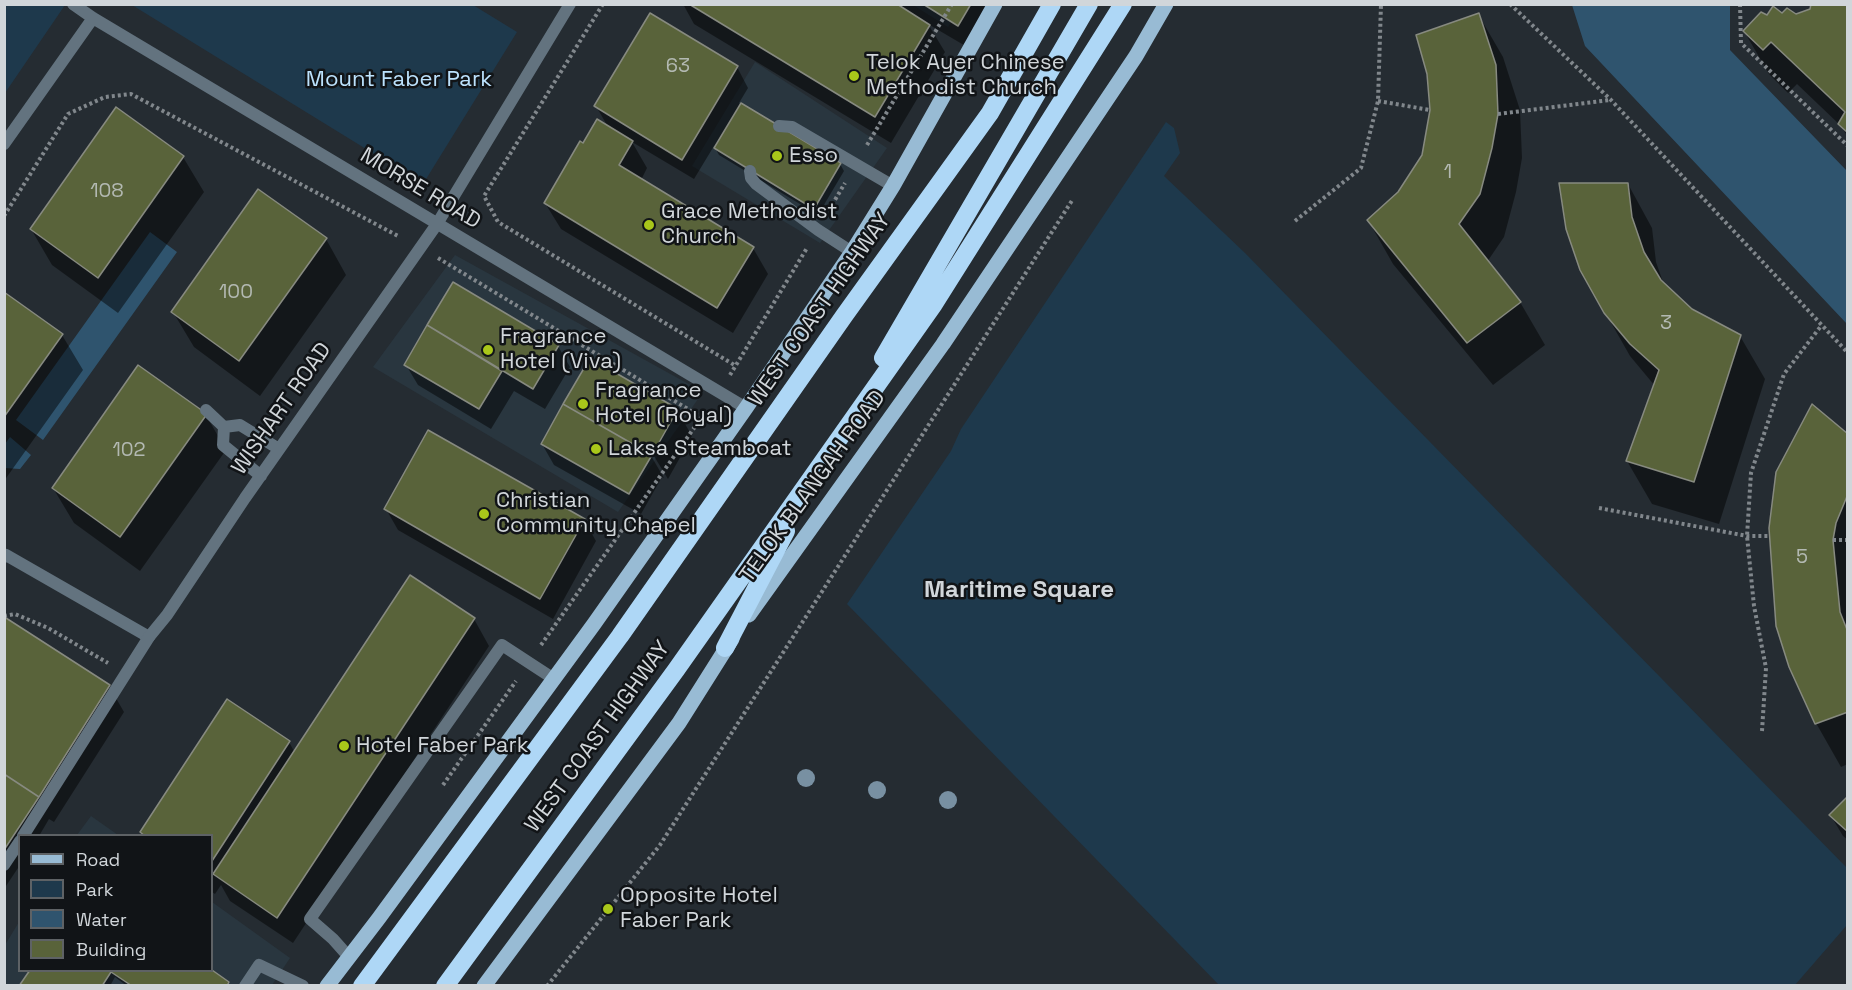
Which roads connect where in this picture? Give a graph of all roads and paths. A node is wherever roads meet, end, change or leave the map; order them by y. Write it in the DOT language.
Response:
graph roads {
  1 [pos="73,4"];
  2 [pos="570,4"];
  3 [pos="603,4"];
  4 [pos="952,4"];
  5 [pos="995,4"];
  6 [pos="1052,4"];
  7 [pos="1089,4"];
  8 [pos="1123,4"];
  9 [pos="1166,4"];
  10 [pos="1381,4"];
  11 [pos="1510,4"];
  12 [pos="1740,4"];
  13 [pos="93,18"];
  14 [pos="1611,100"];
  15 [pos="1378,101"];
  16 [pos="1430,110"];
  17 [pos="1498,114"];
  18 [pos="779,126"];
  19 [pos="4,144"];
  20 [pos="1848,146"];
  21 [pos="856,165"];
  22 [pos="750,171"];
  23 [pos="893,186"];
  24 [pos="1072,199"];
  25 [pos="4,216"];
  26 [pos="1295,221"];
  27 [pos="437,224"];
  28 [pos="818,230"];
  29 [pos="421,248"];
  30 [pos="852,252"];
  31 [pos="1821,326"];
  32 [pos="1848,353"];
  33 [pos="736,366"];
  34 [pos="720,392"];
  35 [pos="746,408"];
  36 [pos="206,410"];
  37 [pos="701,417"];
  38 [pos="224,427"];
  39 [pos="279,449"];
  40 [pos="261,476"];
  41 [pos="1599,508"];
  42 [pos="1747,536"];
  43 [pos="1769,536"];
  44 [pos="1833,540"];
  45 [pos="1848,540"];
  46 [pos="4,557"];
  47 [pos="4,616"];
  48 [pos="149,637"];
  49 [pos="725,648"];
  50 [pos="529,663"];
  51 [pos="112,666"];
  52 [pos="554,679"];
  53 [pos="1762,731"];
  54 [pos="442,786"];
  55 [pos="24,834"];
  56 [pos="18,844"];
  57 [pos="4,865"];
  58 [pos="349,957"];
  59 [pos="245,986"];
  60 [pos="303,986"];
  61 [pos="327,986"];
  62 [pos="362,986"];
  63 [pos="445,986"];
  64 [pos="484,986"];
  65 [pos="547,986"];
  1 -- 13 [label="street, MORSE ROAD"];
  2 -- 27 [label="street, WISHART ROAD"];
  3 -- 33 [label="path"];
  4 -- 21 [label="path"];
  5 -- 23 [label="main road"];
  6 -- 62 [label="highway, WEST COAST HIGHWAY"];
  7 -- 49 [label="highway"];
  8 -- 63 [label="highway, WEST COAST HIGHWAY"];
  9 -- 49 [label="main road, TELOK BLANGAH ROAD"];
  10 -- 15 [label="path"];
  11 -- 14 [label="path"];
  12 -- 20 [label="path"];
  13 -- 19 [label="street"];
  13 -- 27 [label="street, MORSE ROAD"];
  14 -- 17 [label="path"];
  14 -- 31 [label="path"];
  15 -- 16 [label="path"];
  15 -- 26 [label="path"];
  18 -- 21 [label="street"];
  21 -- 23 [label="street"];
  21 -- 28 [label="path"];
  22 -- 28 [label="street"];
  23 -- 30 [label="main road"];
  24 -- 65 [label="path"];
  25 -- 29 [label="path"];
  27 -- 29 [label="street, WISHART ROAD"];
  27 -- 34 [label="street, MORSE ROAD"];
  28 -- 30 [label="street"];
  28 -- 33 [label="path"];
  29 -- 37 [label="path"];
  29 -- 39 [label="street, WISHART ROAD"];
  30 -- 35 [label="main road"];
  31 -- 32 [label="path"];
  31 -- 42 [label="path"];
  33 -- 34 [label="path"];
  34 -- 35 [label="street, MORSE ROAD"];
  34 -- 37 [label="path"];
  35 -- 52 [label="main road"];
  36 -- 38 [label="street"];
  37 -- 50 [label="path"];
  38 -- 39 [label="street"];
  38 -- 40 [label="street"];
  39 -- 40 [label="street, WISHART ROAD"];
  40 -- 48 [label="street, WISHART ROAD"];
  41 -- 42 [label="path"];
  42 -- 43 [label="path"];
  42 -- 53 [label="path"];
  44 -- 45 [label="path"];
  46 -- 48 [label="street"];
  47 -- 51 [label="path"];
  48 -- 55 [label="street, WISHART ROAD"];
  49 -- 64 [label="main road, TELOK BLANGAH ROAD"];
  50 -- 52 [label="street"];
  50 -- 54 [label="path"];
  50 -- 58 [label="street"];
  52 -- 58 [label="main road"];
  56 -- 57 [label="street"];
  58 -- 61 [label="main road"];
  59 -- 60 [label="street"];
}
